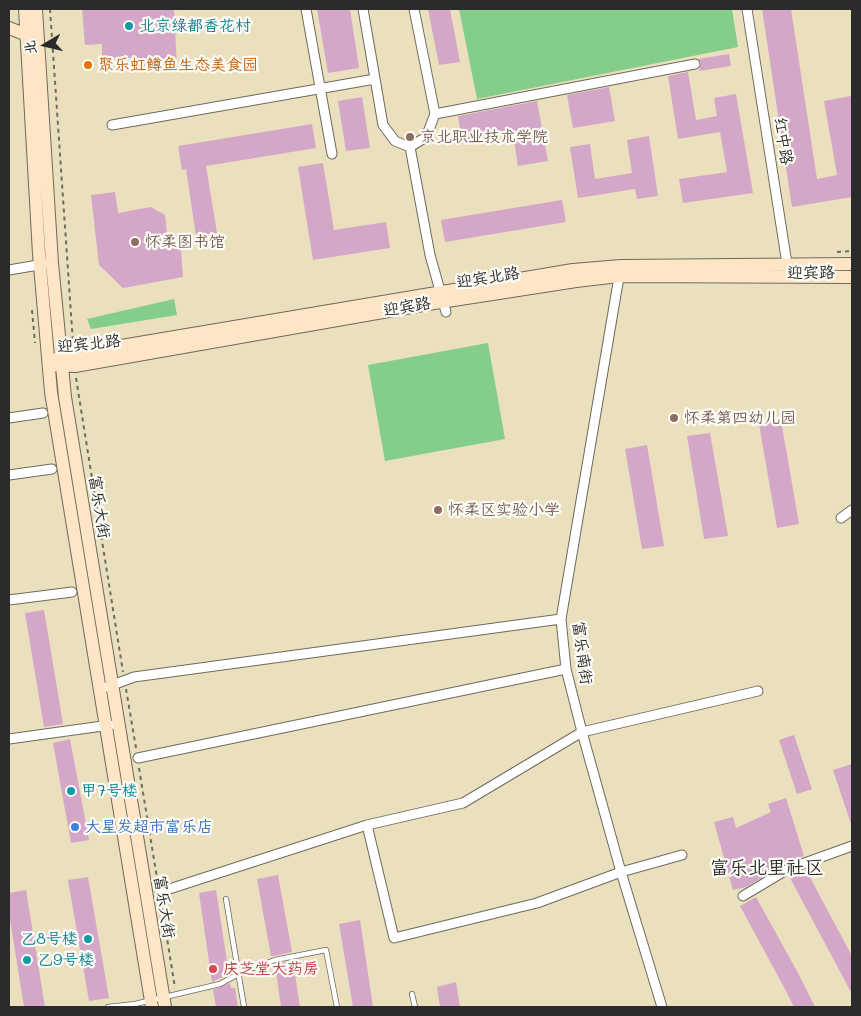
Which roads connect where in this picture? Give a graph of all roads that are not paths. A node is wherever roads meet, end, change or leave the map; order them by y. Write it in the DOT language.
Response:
graph roads {
  1 [pos="25,9"];
  2 [pos="36,9"];
  3 [pos="306,9"];
  4 [pos="363,9"];
  5 [pos="414,9"];
  6 [pos="747,9"];
  7 [pos="9,28"];
  8 [pos="27,36"];
  9 [pos="40,39"];
  10 [pos="695,64"];
  11 [pos="375,79"];
  12 [pos="320,89"];
  13 [pos="435,114"];
  14 [pos="112,125"];
  15 [pos="410,147"];
  16 [pos="332,154"];
  17 [pos="46,264"];
  18 [pos="852,264"];
  19 [pos="9,270"];
  20 [pos="620,271"];
  21 [pos="788,272"];
  22 [pos="852,277"];
  23 [pos="444,302"];
  24 [pos="48,364"];
  25 [pos="69,366"];
  26 [pos="43,413"];
  27 [pos="9,418"];
  28 [pos="52,469"];
  29 [pos="9,475"];
  30 [pos="852,510"];
  31 [pos="841,518"];
  32 [pos="72,592"];
  33 [pos="9,600"];
  34 [pos="561,619"];
  35 [pos="566,669"];
  36 [pos="106,687"];
  37 [pos="758,691"];
  38 [pos="112,725"];
  39 [pos="582,732"];
  40 [pos="9,739"];
  41 [pos="138,758"];
  42 [pos="367,825"];
  43 [pos="852,846"];
  44 [pos="682,855"];
  45 [pos="621,872"];
  46 [pos="160,892"];
  47 [pos="743,896"];
  48 [pos="226,899"];
  49 [pos="238,974"];
  50 [pos="412,994"];
  51 [pos="158,1002"];
  52 [pos="108,1007"];
  53 [pos="244,1007"];
  54 [pos="337,1007"];
  55 [pos="415,1007"];
  56 [pos="662,1007"];
  1 -- 8 [label="main road, 富乐大街"];
  2 -- 9 [label="main road, 富乐大街"];
  3 -- 12 [label="street"];
  4 -- 11 [label="street"];
  5 -- 13 [label="street"];
  6 -- 21 [label="street, 红中路"];
  7 -- 8 [label="main road"];
  8 -- 9 [label="main road"];
  8 -- 17 [label="main road, 富乐大街"];
  9 -- 17 [label="main road, 富乐大街"];
  10 -- 13 [label="street"];
  11 -- 12 [label="street"];
  11 -- 15 [label="street"];
  12 -- 14 [label="street"];
  12 -- 16 [label="street"];
  13 -- 15 [label="street"];
  15 -- 23 [label="street"];
  17 -- 19 [label="street"];
  17 -- 24 [label="main road, 富乐大街"];
  17 -- 25 [label="main road, 富乐大街"];
  18 -- 21 [label="main road, 迎宾北路"];
  20 -- 21 [label="main road, 迎宾北路"];
  20 -- 23 [label="main road, 迎宾北路"];
  20 -- 34 [label="street, 富乐南街"];
  21 -- 22 [label="main road, 迎宾北路"];
  23 -- 25 [label="main road, 迎宾北路"];
  24 -- 25 [label="main road, 迎宾北路"];
  24 -- 36 [label="main road, 富乐大街"];
  25 -- 36 [label="main road, 富乐大街"];
  26 -- 27 [label="street"];
  28 -- 29 [label="street"];
  30 -- 31 [label="street"];
  32 -- 33 [label="street"];
  34 -- 35 [label="street, 富乐南街"];
  34 -- 36 [label="street"];
  35 -- 39 [label="street, 富乐南街"];
  35 -- 41 [label="street"];
  36 -- 38 [label="main road, 富乐大街"];
  37 -- 39 [label="street"];
  38 -- 40 [label="street"];
  38 -- 51 [label="main road, 富乐大街"];
  39 -- 42 [label="street"];
  39 -- 45 [label="street, 富乐南街"];
  42 -- 45 [label="street"];
  42 -- 46 [label="street"];
  43 -- 47 [label="street"];
  44 -- 45 [label="street"];
  45 -- 56 [label="street, 富乐南街"];
  48 -- 49 [label="lane"];
  49 -- 51 [label="lane"];
  49 -- 53 [label="lane"];
  49 -- 54 [label="lane"];
  50 -- 55 [label="lane"];
  51 -- 52 [label="lane"];
}
